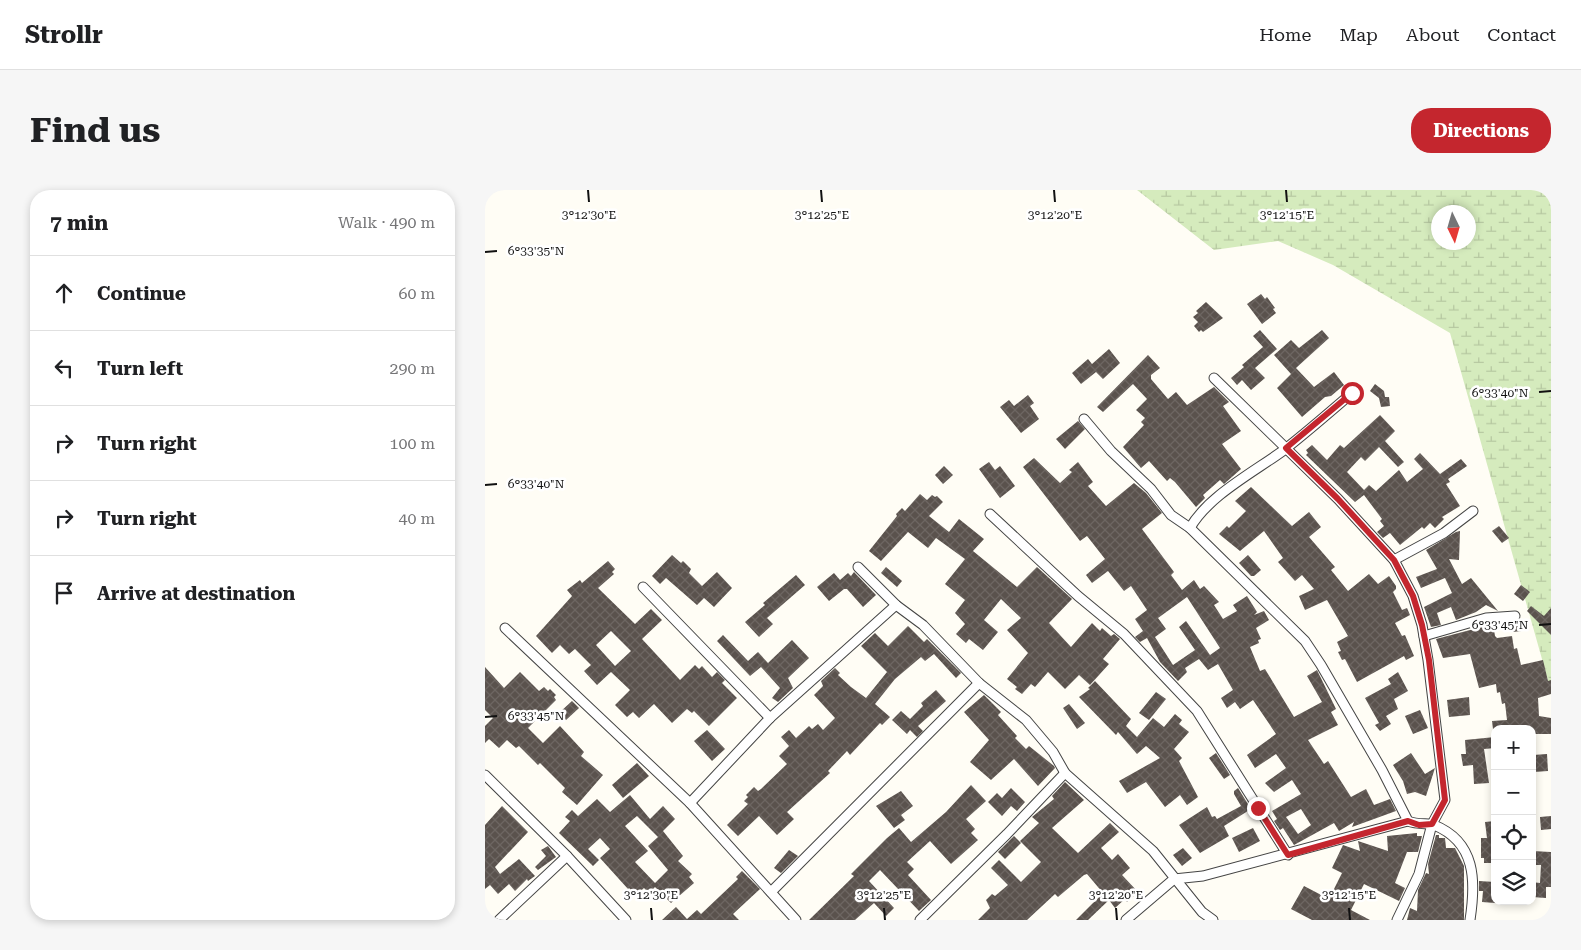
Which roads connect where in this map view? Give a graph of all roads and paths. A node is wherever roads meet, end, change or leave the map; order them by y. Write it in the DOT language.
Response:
graph roads {
  1 [pos="1214,378"];
  2 [pos="1352,393"];
  3 [pos="1084,419"];
  4 [pos="1286,448"];
  5 [pos="1473,511"];
  6 [pos="990,514"];
  7 [pos="1190,528"];
  8 [pos="1394,560"];
  9 [pos="859,568"];
  10 [pos="643,586"];
  11 [pos="895,605"];
  12 [pos="1515,616"];
  13 [pos="505,628"];
  14 [pos="1424,636"];
  15 [pos="979,683"];
  16 [pos="770,718"];
  17 [pos="1065,773"];
  18 [pos="485,775"];
  19 [pos="690,803"];
  20 [pos="1408,821"];
  21 [pos="1432,824"];
  22 [pos="1288,855"];
  23 [pos="567,856"];
  24 [pos="1174,879"];
  25 [pos="771,892"];
  26 [pos="499,920"];
  27 [pos="626,920"];
  28 [pos="796,920"];
  29 [pos="921,920"];
  30 [pos="1125,920"];
  31 [pos="1213,920"];
  32 [pos="1397,920"];
  33 [pos="1470,920"];
  1 -- 4 [label="street"];
  2 -- 4 [label="street"];
  3 -- 7 [label="street"];
  4 -- 7 [label="street"];
  4 -- 8 [label="street"];
  5 -- 8 [label="street"];
  6 -- 22 [label="street"];
  7 -- 20 [label="street"];
  8 -- 14 [label="street"];
  9 -- 11 [label="street"];
  10 -- 16 [label="street"];
  11 -- 15 [label="street"];
  11 -- 16 [label="street"];
  12 -- 14 [label="street"];
  13 -- 19 [label="street"];
  14 -- 21 [label="street"];
  15 -- 17 [label="street"];
  15 -- 25 [label="street"];
  16 -- 19 [label="street"];
  17 -- 24 [label="street"];
  17 -- 29 [label="street"];
  18 -- 23 [label="street"];
  19 -- 25 [label="street"];
  20 -- 21 [label="street"];
  20 -- 22 [label="street"];
  21 -- 32 [label="street"];
  21 -- 33 [label="street"];
  22 -- 24 [label="street"];
  23 -- 26 [label="street"];
  23 -- 27 [label="street"];
  24 -- 30 [label="street"];
  24 -- 31 [label="street"];
  25 -- 28 [label="street"];
}
